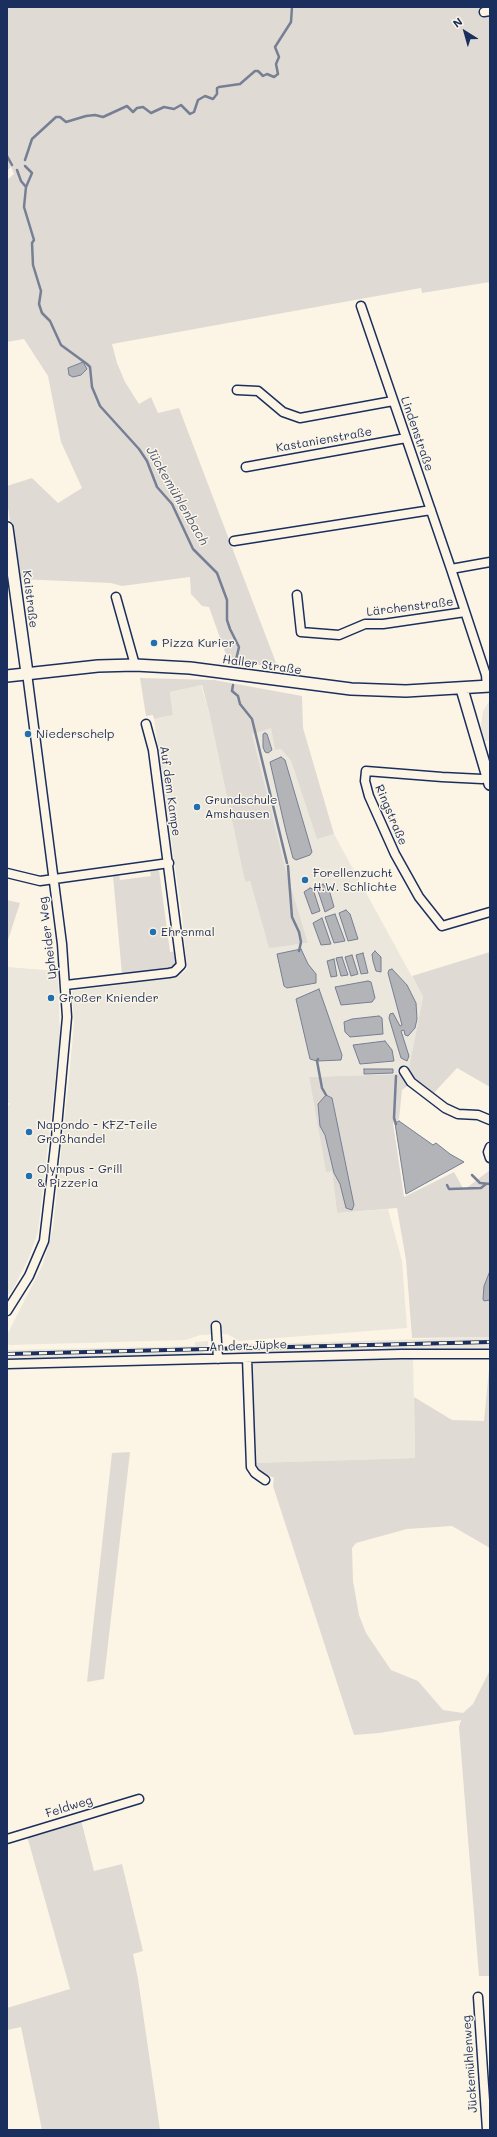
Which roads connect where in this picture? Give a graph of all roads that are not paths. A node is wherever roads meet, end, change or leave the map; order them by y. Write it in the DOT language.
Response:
graph roads {
  1 [pos="361,306"];
  2 [pos="238,390"];
  3 [pos="393,401"];
  4 [pos="406,438"];
  5 [pos="246,466"];
  6 [pos="431,510"];
  7 [pos="7,528"];
  8 [pos="234,541"];
  9 [pos="490,562"];
  10 [pos="452,569"];
  11 [pos="297,595"];
  12 [pos="116,597"];
  13 [pos="465,612"];
  14 [pos="135,665"];
  15 [pos="27,673"];
  16 [pos="7,676"];
  17 [pos="489,686"];
  18 [pos="462,689"];
  19 [pos="146,724"];
  20 [pos="489,781"];
  21 [pos="168,863"];
  22 [pos="7,873"];
  23 [pos="54,879"];
  24 [pos="490,912"];
  25 [pos="66,985"];
  26 [pos="404,1071"];
  27 [pos="490,1120"];
  28 [pos="490,1147"];
  29 [pos="490,1158"];
  30 [pos="7,1310"];
  31 [pos="216,1326"];
  32 [pos="490,1354"];
  33 [pos="247,1358"];
  34 [pos="218,1359"];
  35 [pos="7,1364"];
  36 [pos="265,1480"];
  37 [pos="139,1799"];
  38 [pos="7,1838"];
  39 [pos="478,1997"];
  40 [pos="487,2130"];
  1 -- 3 [label="street, Lindenstraße"];
  2 -- 3 [label="street"];
  3 -- 4 [label="street, Lindenstraße"];
  4 -- 5 [label="street, Kastanienstraße"];
  4 -- 6 [label="street, Lindenstraße"];
  6 -- 8 [label="street"];
  6 -- 10 [label="street, Lindenstraße"];
  7 -- 15 [label="main road, Kaistraße"];
  9 -- 10 [label="street"];
  10 -- 13 [label="street, Lindenstraße"];
  11 -- 13 [label="street, Lärchenstraße"];
  12 -- 14 [label="street"];
  13 -- 17 [label="street, Lindenstraße"];
  14 -- 15 [label="main road, Haller Straße"];
  14 -- 18 [label="main road, Haller Straße"];
  15 -- 16 [label="main road, Haller Straße"];
  15 -- 23 [label="street, Upheider Weg"];
  17 -- 18 [label="main road, Haller Straße"];
  18 -- 20 [label="main road"];
  19 -- 21 [label="street, Auf dem Kampe"];
  20 -- 24 [label="street, Ringstraße"];
  21 -- 23 [label="street"];
  21 -- 25 [label="street, Auf dem Kampe"];
  22 -- 23 [label="street"];
  23 -- 25 [label="street, Upheider Weg"];
  25 -- 30 [label="street, Upheider Weg"];
  26 -- 27 [label="street"];
  28 -- 29 [label="street"];
  31 -- 34 [label="street"];
  32 -- 33 [label="street, An der Jüpke"];
  33 -- 34 [label="street, An der Jüpke"];
  33 -- 36 [label="street"];
  34 -- 35 [label="street, An der Jüpke"];
  37 -- 38 [label="street, Feldweg"];
  39 -- 40 [label="street, Jückemühlenweg"];
}
